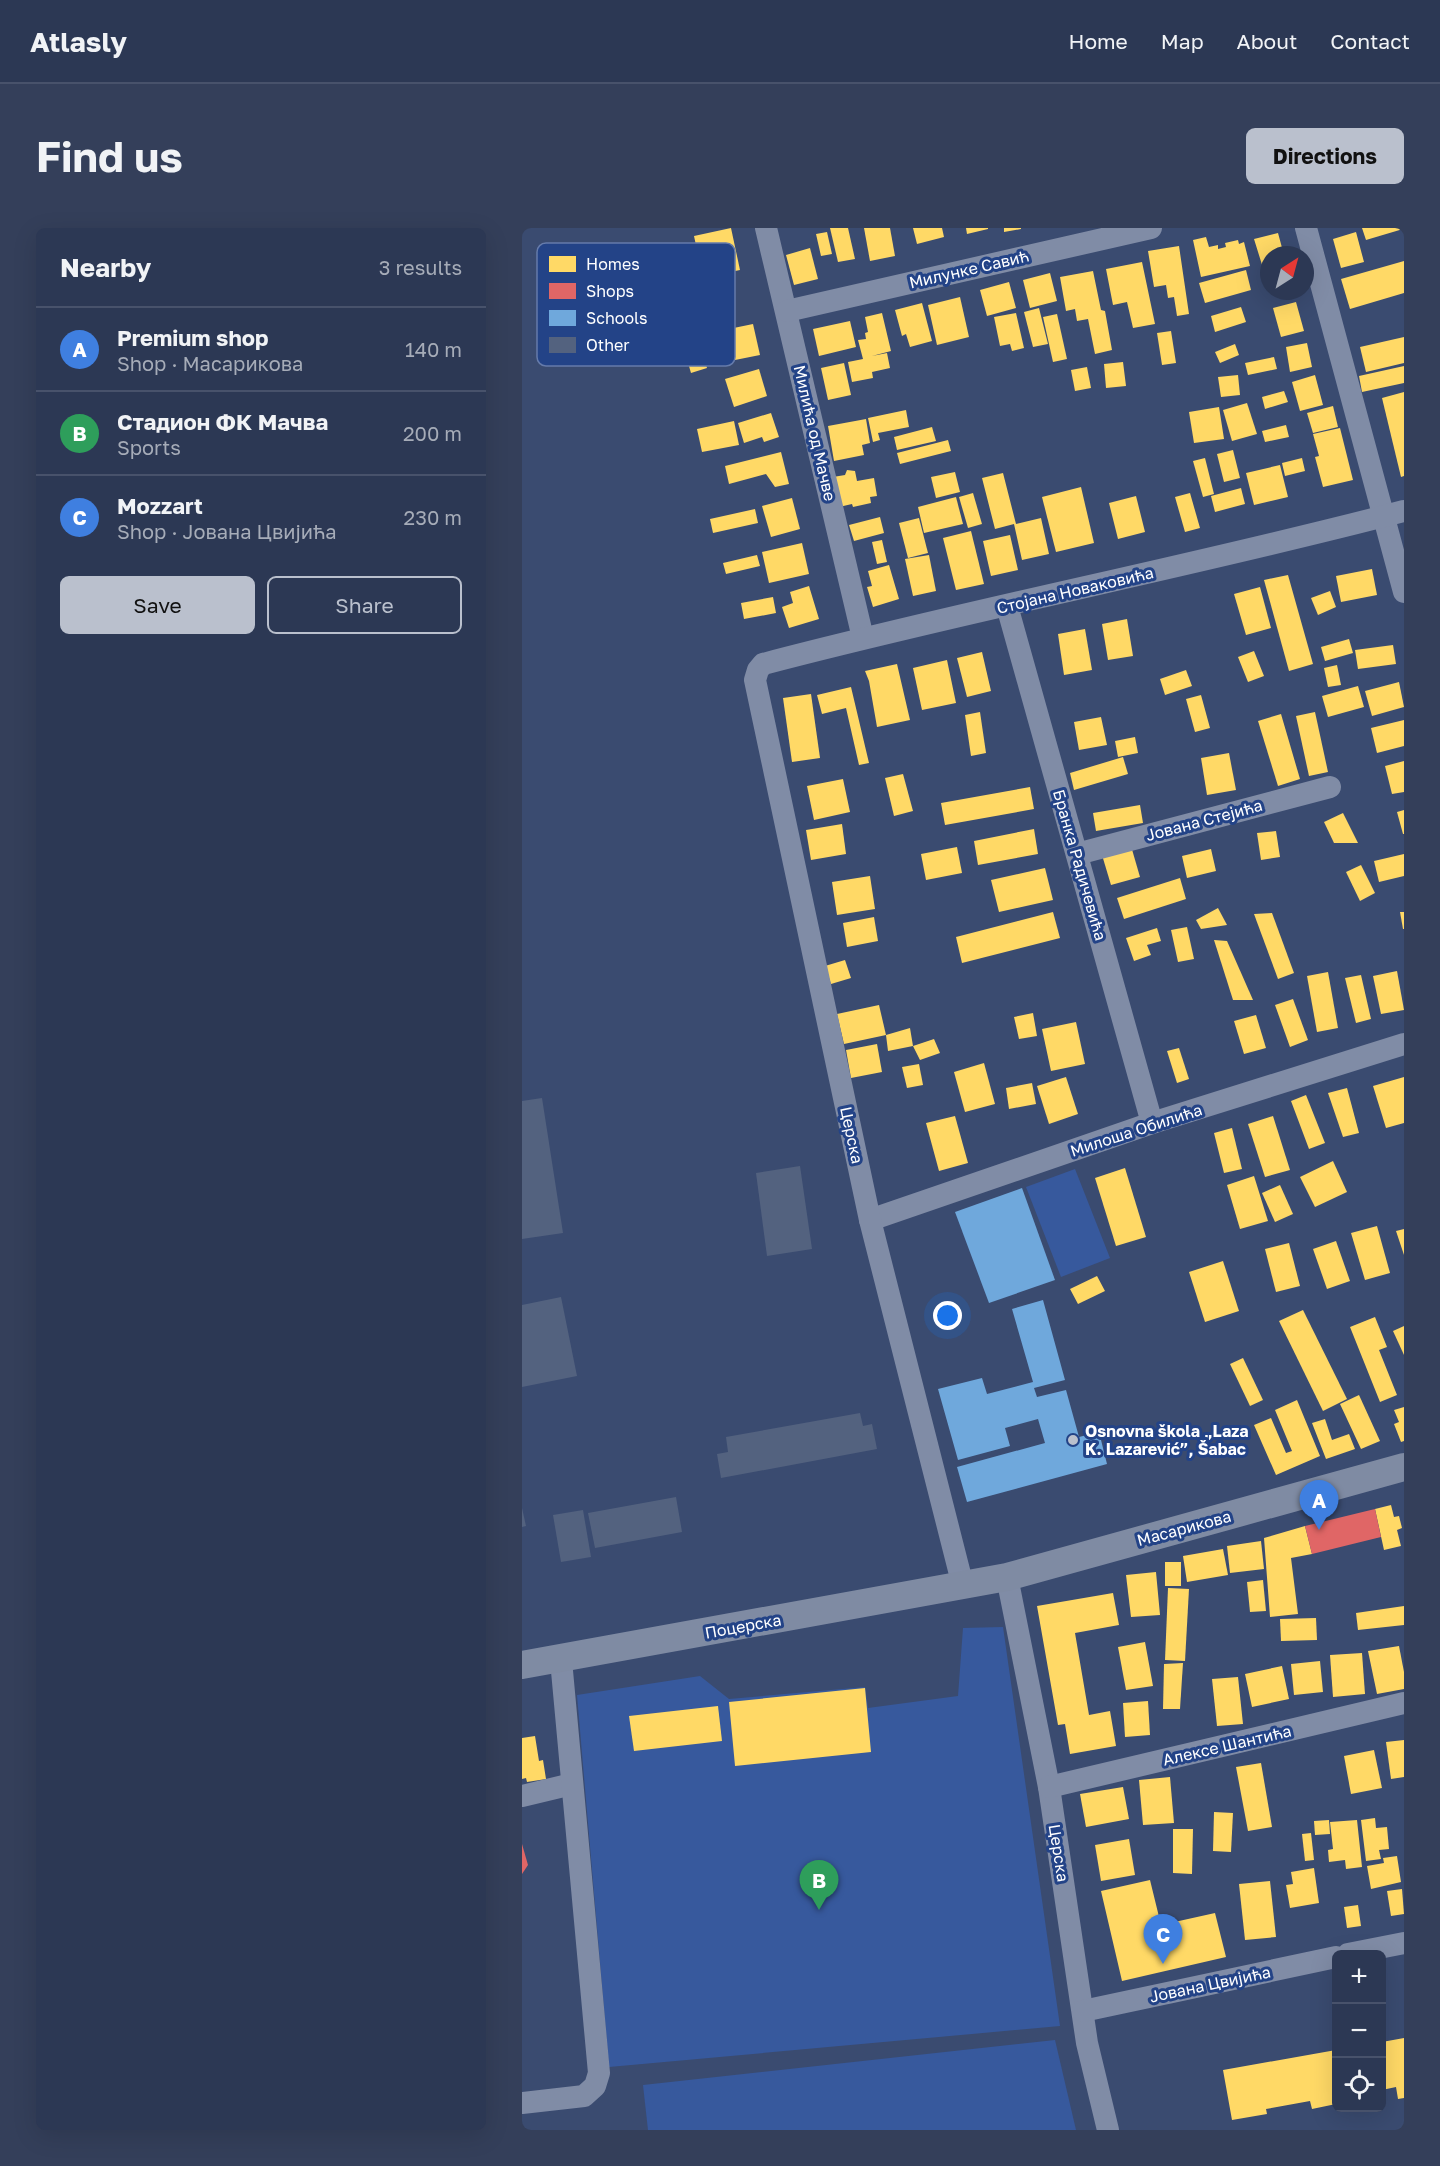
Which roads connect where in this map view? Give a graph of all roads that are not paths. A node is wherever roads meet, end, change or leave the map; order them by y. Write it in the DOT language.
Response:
graph roads {
  1 [pos="766,228"];
  2 [pos="1151,228"];
  3 [pos="1306,228"];
  4 [pos="786,310"];
  5 [pos="1394,514"];
  6 [pos="1404,592"];
  7 [pos="1007,606"];
  8 [pos="863,638"];
  9 [pos="755,680"];
  10 [pos="1330,787"];
  11 [pos="1077,854"];
  12 [pos="1404,1044"];
  13 [pos="1152,1124"];
  14 [pos="870,1220"];
  15 [pos="1404,1467"];
  16 [pos="1007,1577"];
  17 [pos="963,1586"];
  18 [pos="561,1659"];
  19 [pos="522,1665"];
  20 [pos="1404,1703"];
  21 [pos="572,1784"];
  22 [pos="1049,1787"];
  23 [pos="522,1796"];
  24 [pos="1404,1943"];
  25 [pos="1368,1950"];
  26 [pos="1332,1958"];
  27 [pos="1083,2011"];
  28 [pos="522,2103"];
  29 [pos="1108,2130"];
  1 -- 4 [label="street, Милића од Мачве"];
  2 -- 4 [label="street, Милунке Савић"];
  3 -- 5 [label="street"];
  4 -- 8 [label="street, Милића од Мачве"];
  5 -- 6 [label="street"];
  5 -- 7 [label="street, Стојана Новаковића"];
  7 -- 8 [label="street, Стојана Новаковића"];
  7 -- 11 [label="street, Бранка Радичевића"];
  8 -- 9 [label="street, Стојана Новаковића"];
  9 -- 14 [label="street, Церска"];
  10 -- 11 [label="street, Јована Стејића"];
  11 -- 13 [label="street, Бранка Радичевића"];
  12 -- 13 [label="street, Милоша Обилића"];
  13 -- 14 [label="street, Милоша Обилића"];
  14 -- 17 [label="street, Церска"];
  15 -- 16 [label="main road, Масарикова"];
  16 -- 17 [label="main road, Масарикова"];
  16 -- 22 [label="street, Церска"];
  17 -- 18 [label="main road, Поцерска"];
  18 -- 19 [label="main road, Поцерска"];
  18 -- 21 [label="street"];
  20 -- 22 [label="street, Алексе Шантића"];
  21 -- 23 [label="street"];
  21 -- 28 [label="street"];
  22 -- 27 [label="street, Церска"];
  24 -- 25 [label="street"];
  26 -- 27 [label="street, Јована Цвијића"];
  27 -- 29 [label="street, Церска"];
}
